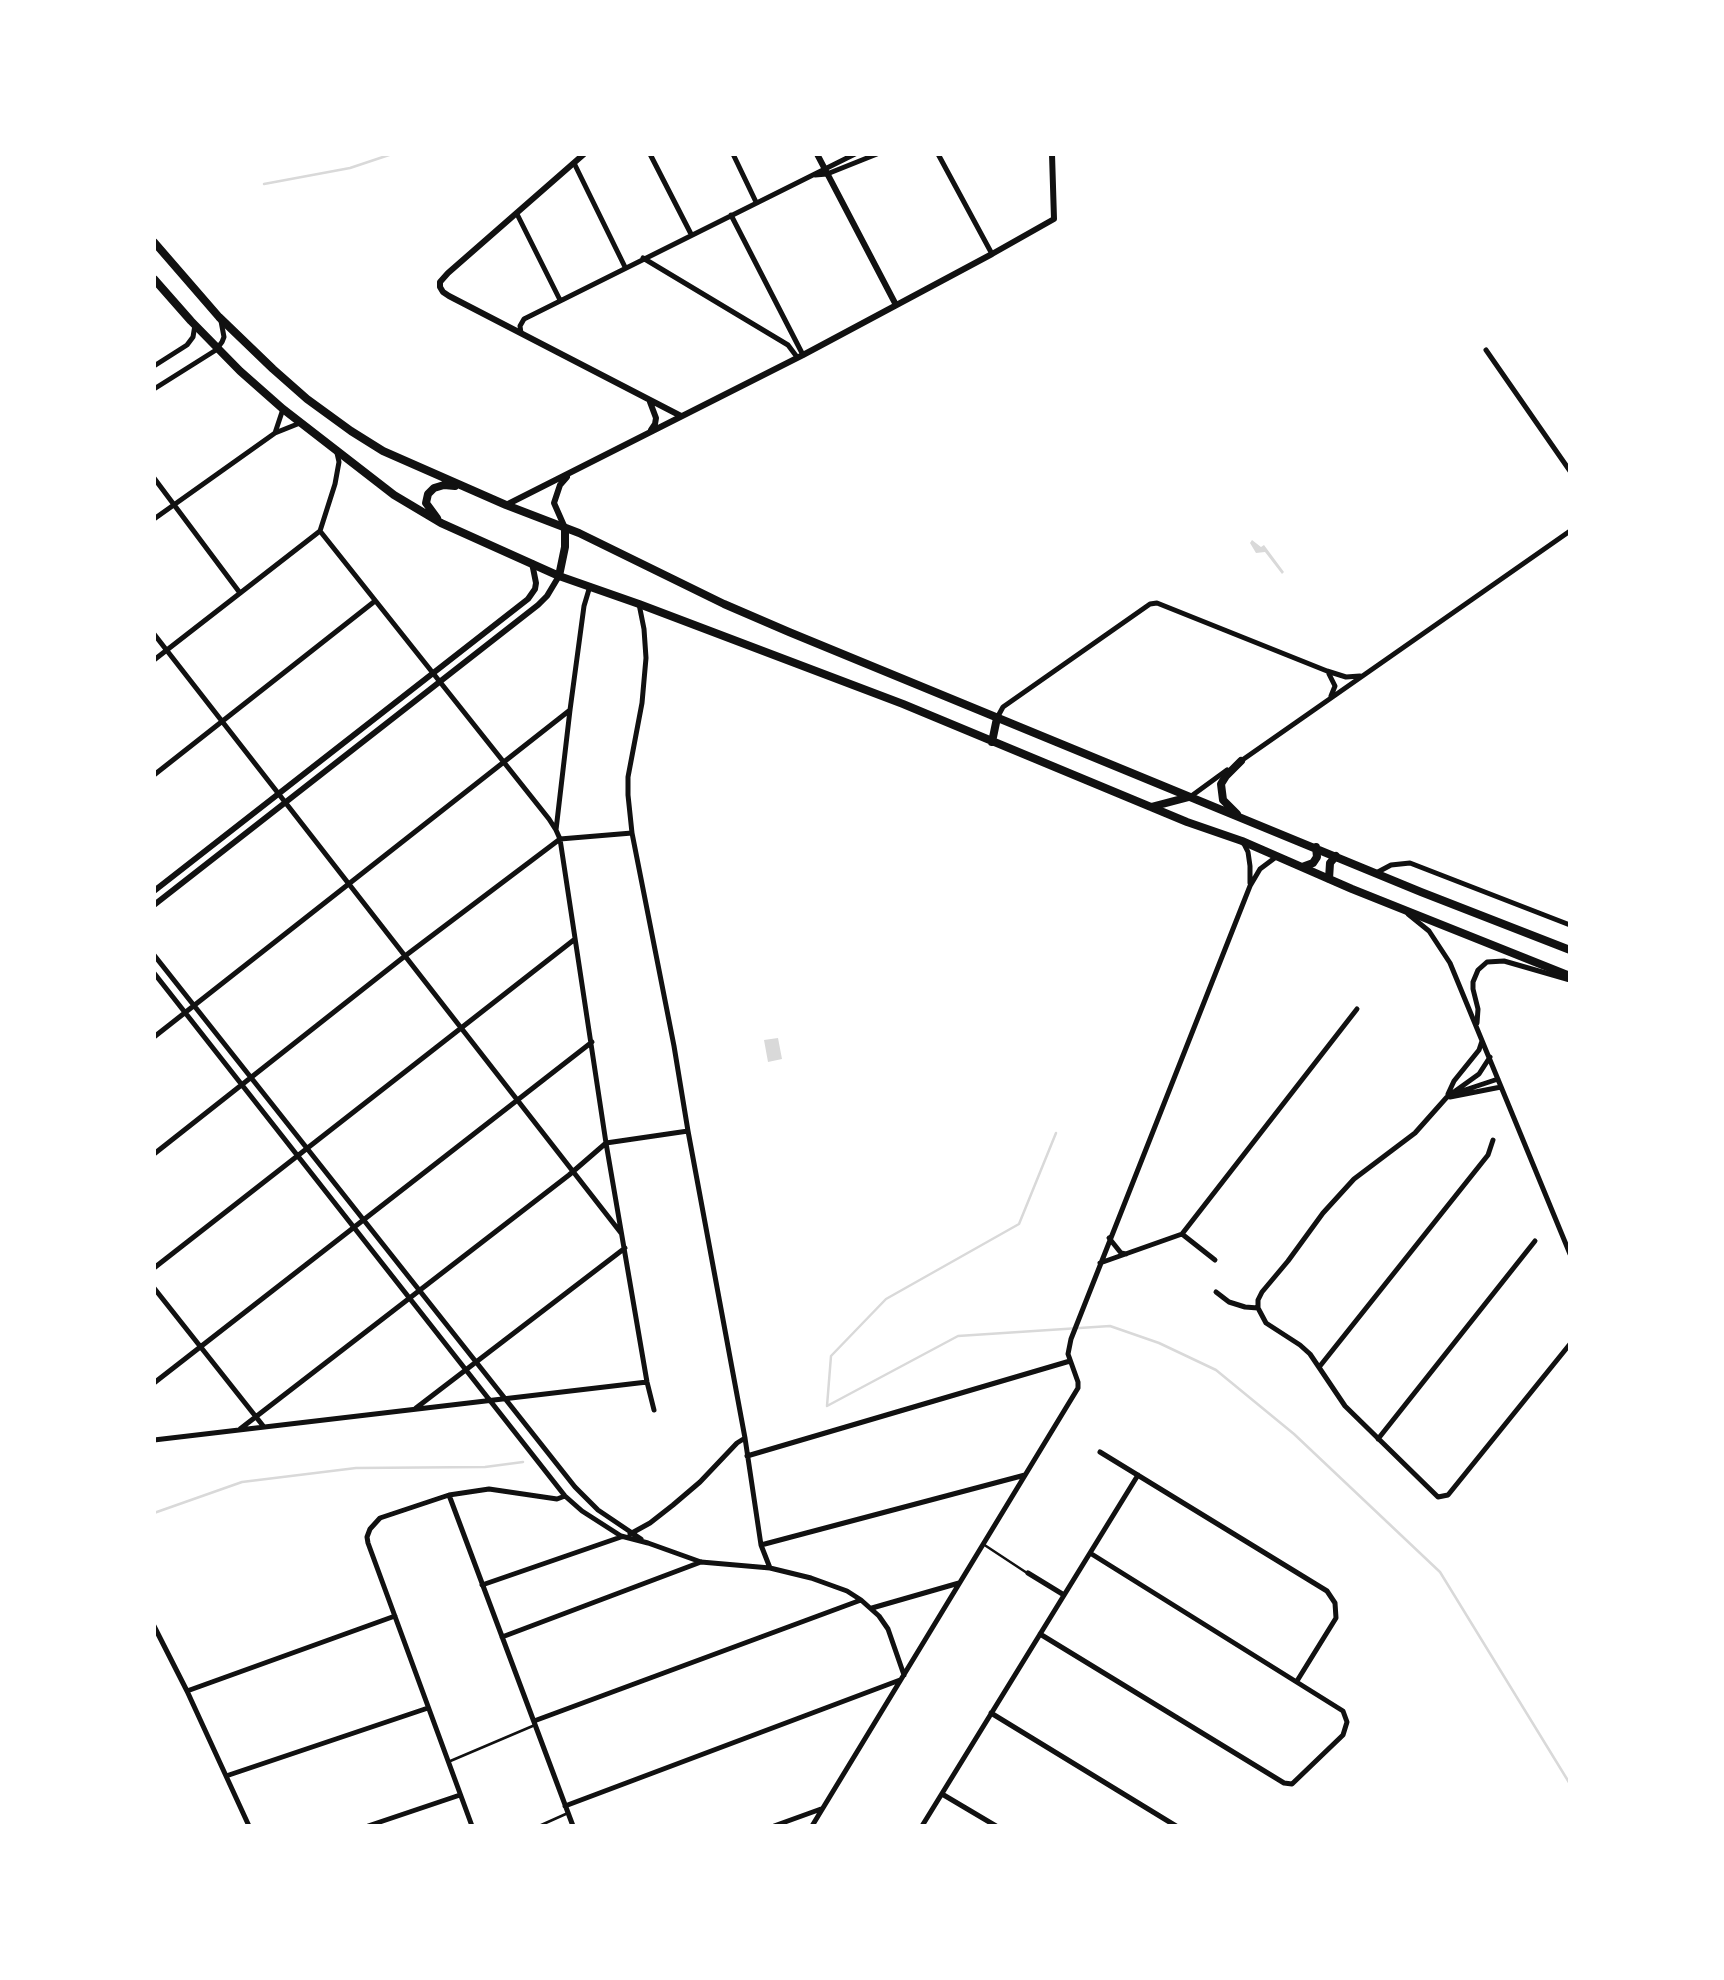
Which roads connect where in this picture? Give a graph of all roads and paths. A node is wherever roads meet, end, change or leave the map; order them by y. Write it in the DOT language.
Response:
graph roads {
  1 [pos="584,154"];
  2 [pos="650,154"];
  3 [pos="733,154"];
  4 [pos="817,154"];
  5 [pos="855,154"];
  6 [pos="877,154"];
  7 [pos="938,154"];
  8 [pos="1052,154"];
  9 [pos="574,163"];
  10 [pos="826,172"];
  11 [pos="757,202"];
  12 [pos="516,214"];
  13 [pos="731,215"];
  14 [pos="691,234"];
  15 [pos="154,242"];
  16 [pos="992,254"];
  17 [pos="643,258"];
  18 [pos="625,267"];
  19 [pos="154,279"];
  20 [pos="560,300"];
  21 [pos="896,305"];
  22 [pos="219,317"];
  23 [pos="195,325"];
  24 [pos="522,334"];
  25 [pos="218,348"];
  26 [pos="1486,350"];
  27 [pos="800,356"];
  28 [pos="154,366"];
  29 [pos="154,389"];
  30 [pos="649,400"];
  31 [pos="283,409"];
  32 [pos="681,416"];
  33 [pos="300,423"];
  34 [pos="275,433"];
  35 [pos="646,435"];
  36 [pos="336,450"];
  37 [pos="576,470"];
  38 [pos="1570,471"];
  39 [pos="154,478"];
  40 [pos="461,486"];
  41 [pos="174,505"];
  42 [pos="506,505"];
  43 [pos="154,519"];
  44 [pos="441,523"];
  45 [pos="565,528"];
  46 [pos="320,531"];
  47 [pos="1570,531"];
  48 [pos="531,563"];
  49 [pos="559,576"];
  50 [pos="590,586"];
  51 [pos="240,593"];
  52 [pos="375,601"];
  53 [pos="639,604"];
  54 [pos="154,634"];
  55 [pos="167,650"];
  56 [pos="154,660"];
  57 [pos="1327,671"];
  58 [pos="432,672"];
  59 [pos="1364,675"];
  60 [pos="439,681"];
  61 [pos="1326,701"];
  62 [pos="570,710"];
  63 [pos="997,718"];
  64 [pos="222,721"];
  65 [pos="992,742"];
  66 [pos="1241,761"];
  67 [pos="504,762"];
  68 [pos="154,775"];
  69 [pos="279,794"];
  70 [pos="1190,797"];
  71 [pos="285,802"];
  72 [pos="1151,807"];
  73 [pos="1239,816"];
  74 [pos="556,830"];
  75 [pos="632,833"];
  76 [pos="560,839"];
  77 [pos="1242,841"];
  78 [pos="1316,847"];
  79 [pos="1336,856"];
  80 [pos="1276,857"];
  81 [pos="1302,867"];
  82 [pos="1376,873"];
  83 [pos="1329,878"];
  84 [pos="349,883"];
  85 [pos="1250,886"];
  86 [pos="154,891"];
  87 [pos="154,905"];
  88 [pos="1397,906"];
  89 [pos="1570,925"];
  90 [pos="575,939"];
  91 [pos="1570,950"];
  92 [pos="154,955"];
  93 [pos="405,956"];
  94 [pos="154,973"];
  95 [pos="1570,978"];
  96 [pos="194,1006"];
  97 [pos="1357,1009"];
  98 [pos="185,1013"];
  99 [pos="1477,1026"];
  100 [pos="461,1028"];
  101 [pos="154,1037"];
  102 [pos="1483,1040"];
  103 [pos="592,1042"];
  104 [pos="1490,1057"];
  105 [pos="251,1078"];
  106 [pos="1498,1079"];
  107 [pos="242,1086"];
  108 [pos="1502,1087"];
  109 [pos="1447,1097"];
  110 [pos="517,1100"];
  111 [pos="688,1131"];
  112 [pos="1493,1140"];
  113 [pos="607,1143"];
  114 [pos="307,1149"];
  115 [pos="154,1153"];
  116 [pos="297,1156"];
  117 [pos="573,1171"];
  118 [pos="363,1220"];
  119 [pos="353,1228"];
  120 [pos="1182,1234"];
  121 [pos="623,1235"];
  122 [pos="1109,1238"];
  123 [pos="1535,1241"];
  124 [pos="625,1248"];
  125 [pos="1126,1254"];
  126 [pos="1570,1254"];
  127 [pos="1215,1260"];
  128 [pos="1100,1263"];
  129 [pos="154,1268"];
  130 [pos="154,1288"];
  131 [pos="419,1291"];
  132 [pos="1216,1292"];
  133 [pos="410,1299"];
  134 [pos="1258,1308"];
  135 [pos="1570,1344"];
  136 [pos="201,1347"];
  137 [pos="1070,1361"];
  138 [pos="476,1362"];
  139 [pos="1320,1366"];
  140 [pos="466,1370"];
  141 [pos="647,1382"];
  142 [pos="154,1383"];
  143 [pos="505,1399"];
  144 [pos="490,1401"];
  145 [pos="415,1409"];
  146 [pos="654,1410"];
  147 [pos="255,1416"];
  148 [pos="264,1427"];
  149 [pos="240,1429"];
  150 [pos="745,1438"];
  151 [pos="1378,1439"];
  152 [pos="154,1440"];
  153 [pos="1100,1452"];
  154 [pos="747,1456"];
  155 [pos="1025,1475"];
  156 [pos="1138,1475"];
  157 [pos="575,1487"];
  158 [pos="449,1495"];
  159 [pos="565,1496"];
  160 [pos="632,1533"];
  161 [pos="621,1536"];
  162 [pos="648,1543"];
  163 [pos="983,1544"];
  164 [pos="761,1545"];
  165 [pos="1090,1553"];
  166 [pos="701,1562"];
  167 [pos="770,1568"];
  168 [pos="1028,1573"];
  169 [pos="960,1583"];
  170 [pos="482,1585"];
  171 [pos="1064,1595"];
  172 [pos="861,1600"];
  173 [pos="872,1608"];
  174 [pos="394,1616"];
  175 [pos="154,1626"];
  176 [pos="1040,1634"];
  177 [pos="502,1637"];
  178 [pos="902,1677"];
  179 [pos="1297,1681"];
  180 [pos="187,1691"];
  181 [pos="428,1708"];
  182 [pos="991,1713"];
  183 [pos="535,1723"];
  184 [pos="448,1762"];
  185 [pos="226,1776"];
  186 [pos="942,1794"];
  187 [pos="460,1795"];
  188 [pos="565,1806"];
  189 [pos="822,1809"];
  190 [pos="568,1813"];
  191 [pos="249,1826"];
  192 [pos="368,1826"];
  193 [pos="472,1826"];
  194 [pos="539,1826"];
  195 [pos="573,1826"];
  196 [pos="774,1826"];
  197 [pos="812,1826"];
  198 [pos="922,1826"];
  199 [pos="996,1826"];
  200 [pos="1176,1826"];
  1 -- 9 [label="street"];
  2 -- 14 [label="street"];
  3 -- 11 [label="street"];
  4 -- 10 [label="street"];
  5 -- 10 [label="street"];
  6 -- 10 [label="street"];
  7 -- 16 [label="street"];
  8 -- 16 [label="street"];
  9 -- 12 [label="street"];
  9 -- 18 [label="street"];
  10 -- 11 [label="street"];
  10 -- 21 [label="street"];
  11 -- 13 [label="street"];
  12 -- 20 [label="street"];
  12 -- 24 [label="street"];
  13 -- 14 [label="street"];
  13 -- 27 [label="street"];
  14 -- 17 [label="street"];
  15 -- 22 [label="main road"];
  16 -- 21 [label="street"];
  17 -- 18 [label="street"];
  17 -- 27 [label="street"];
  18 -- 20 [label="street"];
  19 -- 23 [label="main road"];
  20 -- 24 [label="street"];
  21 -- 27 [label="street"];
  22 -- 25 [label="street"];
  22 -- 40 [label="main road"];
  23 -- 25 [label="main road"];
  23 -- 28 [label="street"];
  24 -- 30 [label="street"];
  25 -- 29 [label="street"];
  25 -- 31 [label="main road"];
  26 -- 38 [label="street"];
  27 -- 32 [label="street"];
  30 -- 32 [label="street"];
  30 -- 35 [label="street"];
  31 -- 33 [label="main road"];
  31 -- 34 [label="street"];
  32 -- 35 [label="street"];
  33 -- 34 [label="street"];
  33 -- 36 [label="main road"];
  34 -- 41 [label="street"];
  35 -- 37 [label="street"];
  36 -- 44 [label="main road"];
  36 -- 46 [label="street"];
  37 -- 42 [label="street"];
  37 -- 45 [label="street"];
  39 -- 41 [label="street"];
  40 -- 42 [label="main road"];
  40 -- 44 [label="main road"];
  41 -- 43 [label="street"];
  41 -- 51 [label="street"];
  42 -- 45 [label="main road"];
  44 -- 48 [label="main road"];
  45 -- 49 [label="main road"];
  45 -- 63 [label="main road"];
  46 -- 51 [label="street"];
  46 -- 52 [label="street"];
  47 -- 59 [label="street"];
  48 -- 49 [label="main road"];
  48 -- 58 [label="street"];
  49 -- 50 [label="main road"];
  49 -- 60 [label="street"];
  50 -- 53 [label="main road"];
  50 -- 62 [label="street"];
  51 -- 55 [label="street"];
  52 -- 58 [label="street"];
  52 -- 64 [label="street"];
  53 -- 65 [label="main road"];
  53 -- 75 [label="street"];
  54 -- 55 [label="street"];
  55 -- 56 [label="street"];
  55 -- 64 [label="street"];
  57 -- 59 [label="street"];
  57 -- 61 [label="street"];
  57 -- 63 [label="street"];
  58 -- 60 [label="street"];
  58 -- 69 [label="street"];
  59 -- 61 [label="street"];
  60 -- 67 [label="street"];
  60 -- 71 [label="street"];
  61 -- 66 [label="street"];
  62 -- 67 [label="street"];
  62 -- 74 [label="street"];
  63 -- 65 [label="main road"];
  63 -- 70 [label="main road"];
  64 -- 68 [label="street"];
  64 -- 69 [label="street"];
  65 -- 72 [label="main road"];
  66 -- 70 [label="street"];
  66 -- 73 [label="main road"];
  67 -- 74 [label="street"];
  67 -- 84 [label="street"];
  69 -- 71 [label="street"];
  69 -- 86 [label="street"];
  70 -- 72 [label="main road"];
  70 -- 73 [label="main road"];
  71 -- 84 [label="street"];
  71 -- 87 [label="street"];
  72 -- 77 [label="main road"];
  73 -- 78 [label="main road"];
  74 -- 76 [label="street"];
  75 -- 76 [label="street"];
  75 -- 111 [label="street"];
  76 -- 90 [label="street"];
  76 -- 93 [label="street"];
  77 -- 80 [label="main road"];
  77 -- 85 [label="street"];
  78 -- 79 [label="main road"];
  78 -- 81 [label="main road"];
  79 -- 82 [label="main road"];
  79 -- 83 [label="main road"];
  80 -- 81 [label="main road"];
  80 -- 85 [label="street"];
  81 -- 83 [label="main road"];
  82 -- 89 [label="street"];
  82 -- 91 [label="main road"];
  83 -- 88 [label="main road"];
  84 -- 93 [label="street"];
  84 -- 96 [label="street"];
  85 -- 122 [label="street"];
  88 -- 95 [label="main road"];
  88 -- 99 [label="street"];
  90 -- 100 [label="street"];
  90 -- 103 [label="street"];
  92 -- 96 [label="street"];
  93 -- 100 [label="street"];
  93 -- 105 [label="street"];
  94 -- 98 [label="street"];
  95 -- 99 [label="street"];
  96 -- 98 [label="street"];
  96 -- 105 [label="street"];
  97 -- 120 [label="street"];
  98 -- 101 [label="street"];
  98 -- 107 [label="street"];
  99 -- 102 [label="street"];
  100 -- 110 [label="street"];
  100 -- 114 [label="street"];
  102 -- 104 [label="street"];
  102 -- 109 [label="street"];
  103 -- 110 [label="street"];
  103 -- 113 [label="street"];
  104 -- 106 [label="street"];
  104 -- 109 [label="street"];
  105 -- 107 [label="street"];
  105 -- 114 [label="street"];
  106 -- 108 [label="street"];
  106 -- 109 [label="street"];
  107 -- 115 [label="street"];
  107 -- 116 [label="street"];
  108 -- 109 [label="street"];
  108 -- 126 [label="street"];
  109 -- 134 [label="street"];
  110 -- 117 [label="street"];
  110 -- 118 [label="street"];
  111 -- 113 [label="street"];
  111 -- 150 [label="street"];
  112 -- 139 [label="street"];
  113 -- 117 [label="street"];
  113 -- 121 [label="street"];
  114 -- 116 [label="street"];
  114 -- 118 [label="street"];
  116 -- 119 [label="street"];
  116 -- 129 [label="street"];
  117 -- 121 [label="street"];
  117 -- 131 [label="street"];
  118 -- 119 [label="street"];
  118 -- 131 [label="street"];
  119 -- 133 [label="street"];
  119 -- 136 [label="street"];
  120 -- 125 [label="street"];
  120 -- 127 [label="street"];
  121 -- 124 [label="street"];
  122 -- 125 [label="street"];
  122 -- 128 [label="street"];
  123 -- 151 [label="street"];
  124 -- 138 [label="street"];
  124 -- 141 [label="street"];
  125 -- 128 [label="street"];
  128 -- 137 [label="street"];
  130 -- 136 [label="street"];
  131 -- 133 [label="street"];
  131 -- 138 [label="street"];
  132 -- 134 [label="street"];
  133 -- 140 [label="street"];
  133 -- 147 [label="street"];
  134 -- 139 [label="street"];
  135 -- 151 [label="street"];
  136 -- 142 [label="street"];
  136 -- 147 [label="street"];
  137 -- 154 [label="street"];
  137 -- 155 [label="street"];
  138 -- 140 [label="street"];
  138 -- 143 [label="street"];
  139 -- 151 [label="street"];
  140 -- 144 [label="street"];
  140 -- 145 [label="street"];
  141 -- 143 [label="street"];
  141 -- 146 [label="street"];
  143 -- 144 [label="street"];
  143 -- 157 [label="street"];
  144 -- 145 [label="street"];
  144 -- 159 [label="street"];
  145 -- 148 [label="street"];
  147 -- 148 [label="street"];
  147 -- 149 [label="street"];
  148 -- 149 [label="street"];
  149 -- 152 [label="street"];
  150 -- 154 [label="street"];
  150 -- 160 [label="street"];
  153 -- 156 [label="street"];
  154 -- 164 [label="street"];
  155 -- 163 [label="street"];
  155 -- 164 [label="street"];
  156 -- 165 [label="street"];
  156 -- 179 [label="street"];
  157 -- 159 [label="street"];
  157 -- 160 [label="street"];
  158 -- 159 [label="street"];
  158 -- 170 [label="street"];
  158 -- 174 [label="street"];
  159 -- 161 [label="street"];
  160 -- 161 [label="street"];
  160 -- 162 [label="street"];
  161 -- 162 [label="street"];
  161 -- 170 [label="street"];
  162 -- 166 [label="street"];
  163 -- 168 [label="lane"];
  163 -- 169 [label="street"];
  164 -- 167 [label="street"];
  165 -- 171 [label="street"];
  165 -- 179 [label="street"];
  166 -- 167 [label="street"];
  166 -- 177 [label="street"];
  167 -- 172 [label="street"];
  168 -- 171 [label="street"];
  169 -- 173 [label="street"];
  169 -- 178 [label="street"];
  170 -- 177 [label="street"];
  171 -- 176 [label="street"];
  172 -- 173 [label="street"];
  172 -- 183 [label="street"];
  173 -- 178 [label="street"];
  174 -- 180 [label="street"];
  174 -- 181 [label="street"];
  175 -- 180 [label="street"];
  176 -- 179 [label="street"];
  176 -- 182 [label="street"];
  177 -- 183 [label="street"];
  178 -- 188 [label="street"];
  178 -- 189 [label="street"];
  180 -- 185 [label="street"];
  181 -- 184 [label="street"];
  181 -- 185 [label="street"];
  182 -- 186 [label="street"];
  182 -- 200 [label="street"];
  183 -- 184 [label="lane"];
  183 -- 188 [label="street"];
  184 -- 187 [label="street"];
  185 -- 191 [label="street"];
  186 -- 198 [label="street"];
  186 -- 199 [label="street"];
  187 -- 192 [label="street"];
  187 -- 193 [label="street"];
  188 -- 190 [label="street"];
  189 -- 196 [label="street"];
  189 -- 197 [label="street"];
  190 -- 194 [label="lane"];
  190 -- 195 [label="street"];
}
